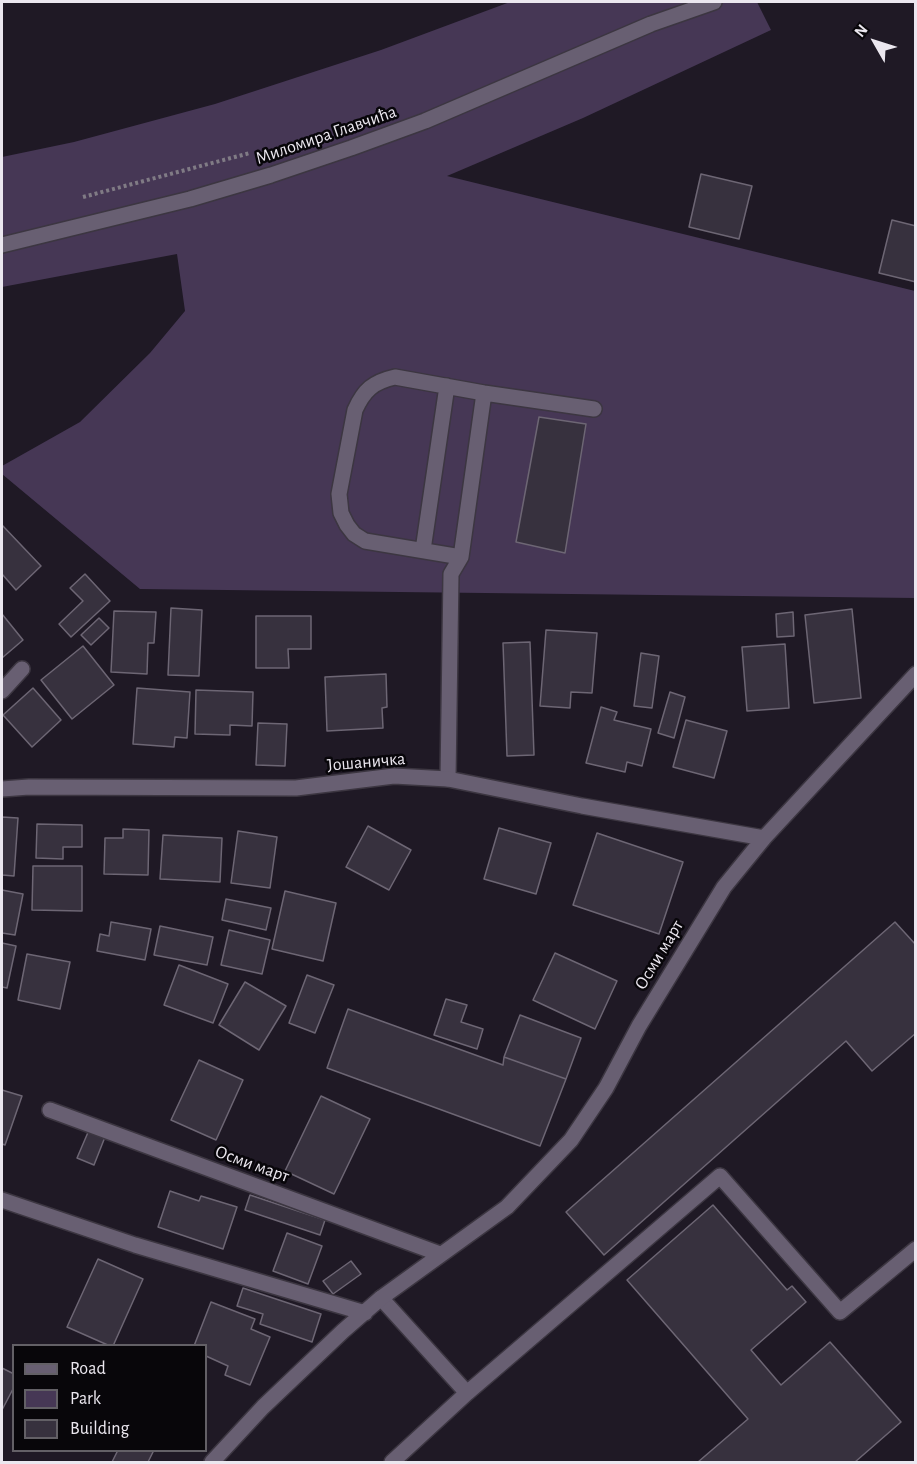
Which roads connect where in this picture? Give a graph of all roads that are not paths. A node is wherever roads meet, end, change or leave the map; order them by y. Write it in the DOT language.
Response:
graph roads {
  1 [pos="683,2"];
  2 [pos="714,2"];
  3 [pos="651,24"];
  4 [pos="2,245"];
  5 [pos="447,386"];
  6 [pos="484,393"];
  7 [pos="594,410"];
  8 [pos="423,550"];
  9 [pos="461,557"];
  10 [pos="22,669"];
  11 [pos="915,674"];
  12 [pos="2,691"];
  13 [pos="448,779"];
  14 [pos="2,789"];
  15 [pos="764,838"];
  16 [pos="50,1110"];
  17 [pos="2,1200"];
  18 [pos="915,1249"];
  19 [pos="440,1254"];
  20 [pos="381,1298"];
  21 [pos="365,1313"];
  22 [pos="467,1393"];
  23 [pos="212,1462"];
  24 [pos="392,1462"];
  1 -- 3 [label="street, Миломира Главчића"];
  2 -- 3 [label="street, Миломира Главчића"];
  3 -- 4 [label="street, Миломира Главчића"];
  5 -- 6 [label="street"];
  5 -- 8 [label="street"];
  5 -- 8 [label="street"];
  6 -- 7 [label="street"];
  6 -- 9 [label="street"];
  8 -- 9 [label="street"];
  9 -- 13 [label="street"];
  10 -- 12 [label="street"];
  11 -- 15 [label="street, Осми март"];
  13 -- 14 [label="street, Јошаничка"];
  13 -- 15 [label="street, Јошаничка"];
  15 -- 19 [label="street, Осми март"];
  16 -- 19 [label="street, Осми март"];
  17 -- 21 [label="street"];
  18 -- 22 [label="street"];
  19 -- 20 [label="street, Осми март"];
  20 -- 21 [label="street, Осми март"];
  20 -- 22 [label="street"];
  21 -- 23 [label="street, Осми март"];
  22 -- 24 [label="street"];
}
